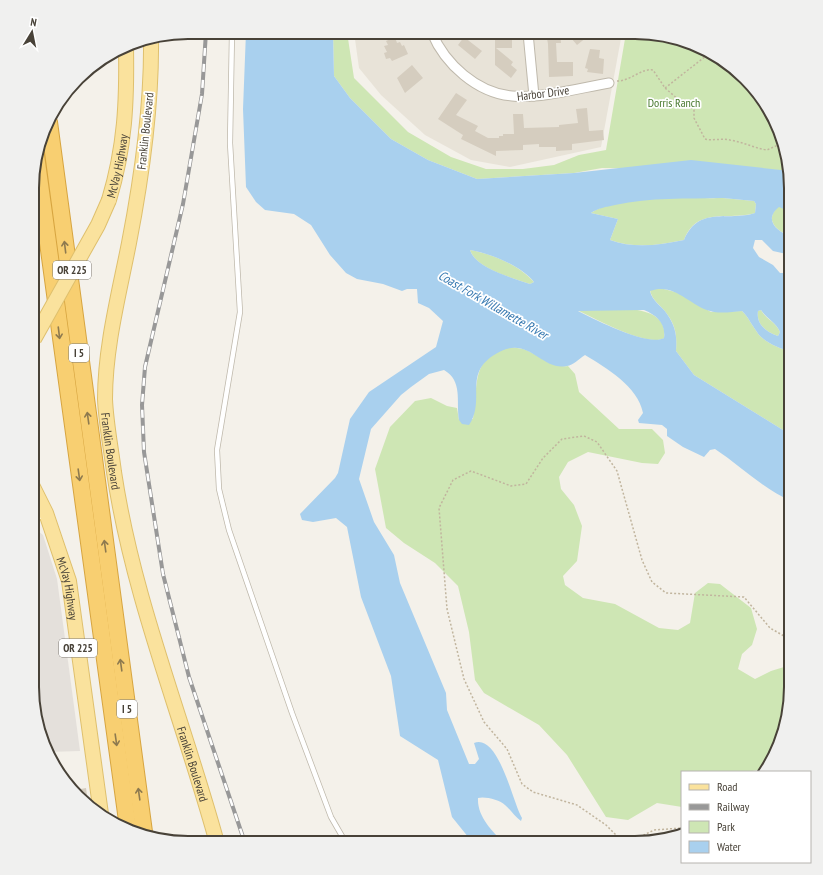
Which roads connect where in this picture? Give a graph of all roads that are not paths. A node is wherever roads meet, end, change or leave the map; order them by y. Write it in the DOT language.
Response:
graph roads {
  1 [pos="232,39"];
  2 [pos="436,39"];
  3 [pos="529,39"];
  4 [pos="149,44"];
  5 [pos="126,52"];
  6 [pos="608,83"];
  7 [pos="534,96"];
  8 [pos="49,133"];
  9 [pos="39,177"];
  10 [pos="39,330"];
  11 [pos="40,515"];
  12 [pos="100,807"];
  13 [pos="127,823"];
  14 [pos="144,829"];
  15 [pos="215,836"];
  16 [pos="342,836"];
  1 -- 16 [label="lane"];
  2 -- 7 [label="street, Harbor Drive"];
  3 -- 7 [label="street"];
  4 -- 15 [label="main road, Franklin Boulevard"];
  5 -- 10 [label="main road, McVay Highway / OR 225, bridge"];
  6 -- 7 [label="street, Harbor Drive"];
  14 -- 8 [label="highway, I 5, one-way"];
  9 -- 13 [label="highway, I 5, one-way"];
  11 -- 12 [label="main road, McVay Highway / OR 225"];
}
